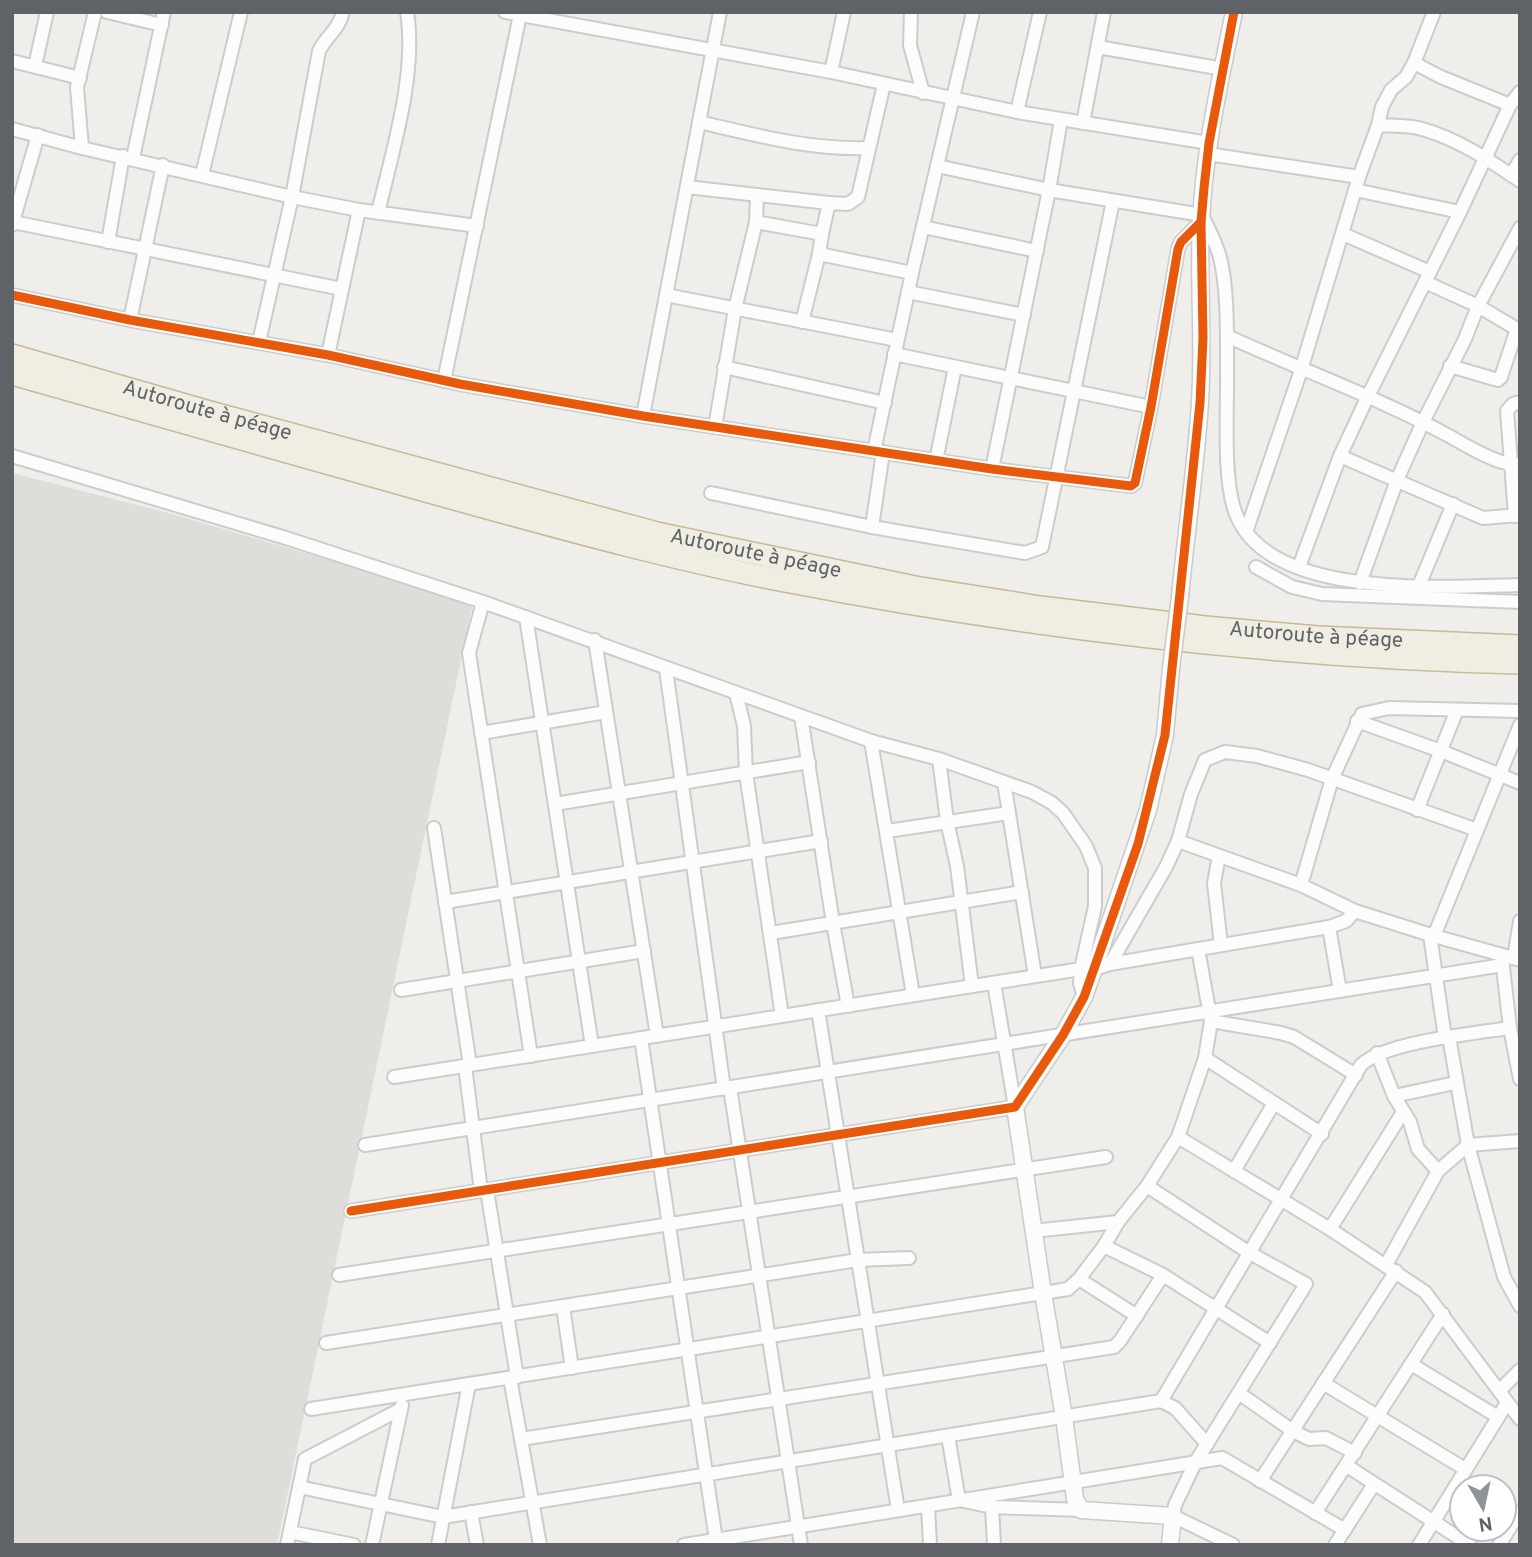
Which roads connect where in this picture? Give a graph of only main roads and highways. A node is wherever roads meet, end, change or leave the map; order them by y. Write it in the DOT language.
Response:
graph roads {
  1 [pos="12,355"];
  2 [pos="12,374"];
  3 [pos="1520,646"];
  4 [pos="1520,663"];
  1 -- 3 [label="highway, Autoroute à péage"];
  2 -- 4 [label="highway"];
}
